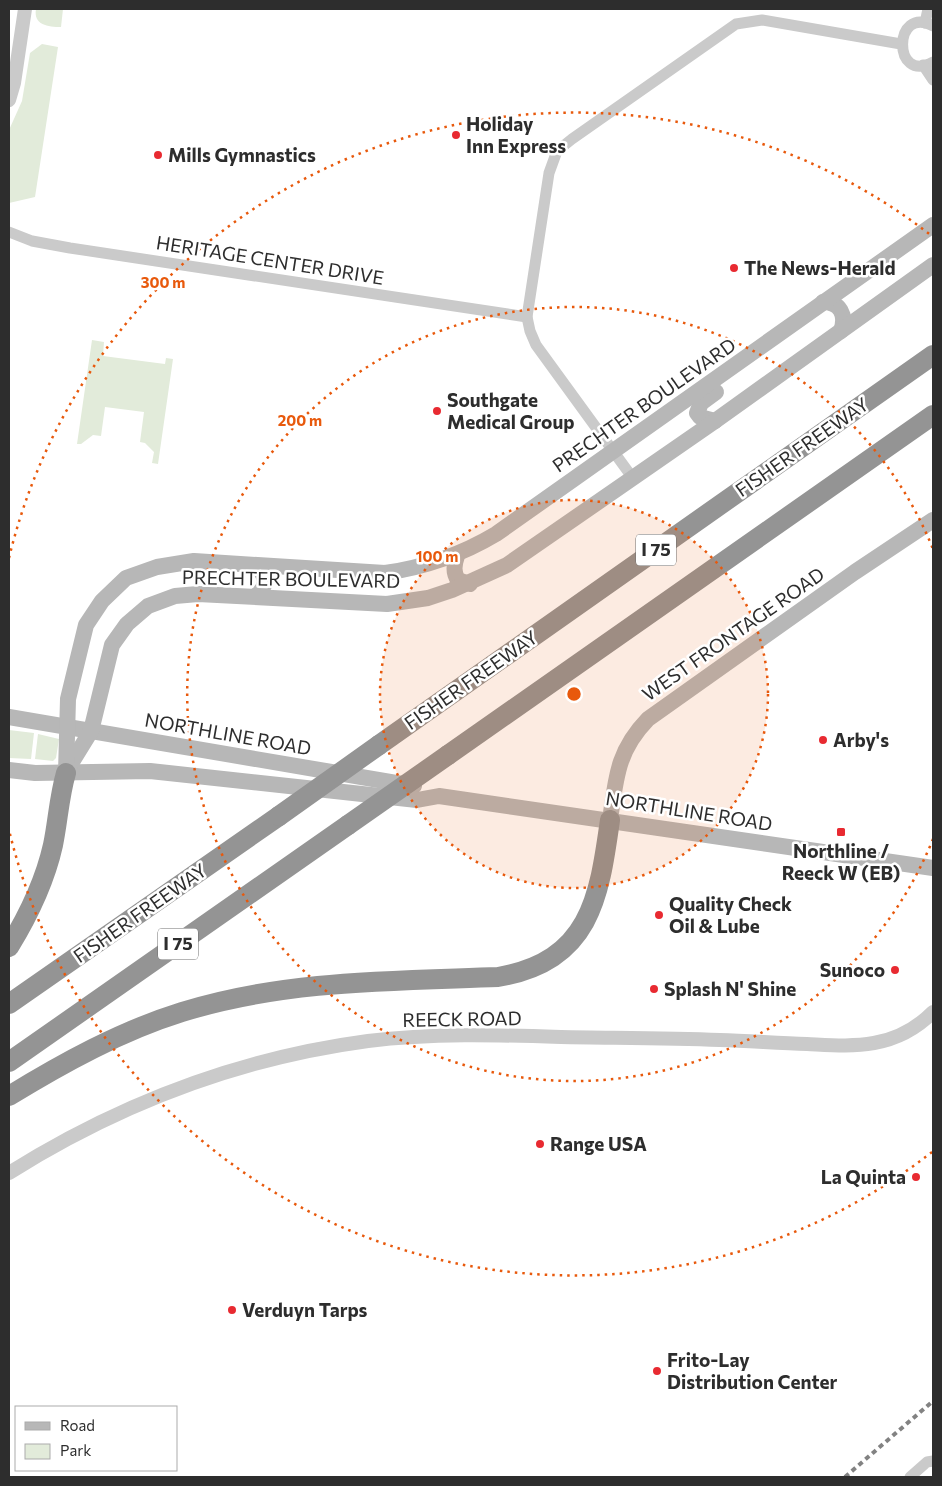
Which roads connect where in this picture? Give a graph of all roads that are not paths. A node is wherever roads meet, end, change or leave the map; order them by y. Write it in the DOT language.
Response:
graph roads {
  1 [pos="25,9"];
  2 [pos="928,9"];
  3 [pos="929,25"];
  4 [pos="901,44"];
  5 [pos="928,64"];
  6 [pos="933,80"];
  7 [pos="9,100"];
  8 [pos="933,225"];
  9 [pos="9,232"];
  10 [pos="933,265"];
  11 [pos="823,302"];
  12 [pos="527,317"];
  13 [pos="841,331"];
  14 [pos="763,347"];
  15 [pos="933,355"];
  16 [pos="933,415"];
  17 [pos="715,421"];
  18 [pos="614,452"];
  19 [pos="632,476"];
  20 [pos="933,520"];
  21 [pos="457,556"];
  22 [pos="257,566"];
  23 [pos="470,584"];
  24 [pos="256,596"];
  25 [pos="9,717"];
  26 [pos="68,727"];
  27 [pos="91,731"];
  28 [pos="9,770"];
  29 [pos="66,773"];
  30 [pos="439,796"];
  31 [pos="610,820"];
  32 [pos="933,868"];
  33 [pos="9,947"];
  34 [pos="9,1004"];
  35 [pos="933,1012"];
  36 [pos="9,1062"];
  37 [pos="9,1096"];
  38 [pos="9,1173"];
  39 [pos="933,1461"];
  40 [pos="910,1477"];
  1 -- 7 [label="street"];
  2 -- 3 [label="street"];
  3 -- 4 [label="street"];
  4 -- 5 [label="street"];
  4 -- 12 [label="street"];
  5 -- 6 [label="street"];
  8 -- 11 [label="main road, PRECHTER BOULEVARD"];
  9 -- 12 [label="street, HERITAGE CENTER DRIVE"];
  10 -- 13 [label="main road, PRECHTER BOULEVARD"];
  11 -- 13 [label="main road"];
  11 -- 14 [label="main road, PRECHTER BOULEVARD"];
  12 -- 18 [label="street"];
  13 -- 17 [label="main road, PRECHTER BOULEVARD"];
  14 -- 17 [label="main road"];
  14 -- 18 [label="main road, PRECHTER BOULEVARD"];
  15 -- 34 [label="highway, FISHER FREEWAY / I 75, bridge"];
  16 -- 36 [label="highway, I 75, bridge"];
  17 -- 19 [label="main road, PRECHTER BOULEVARD"];
  18 -- 19 [label="street"];
  18 -- 21 [label="main road, PRECHTER BOULEVARD"];
  19 -- 23 [label="main road, PRECHTER BOULEVARD"];
  20 -- 31 [label="main road, WEST FRONTAGE ROAD"];
  21 -- 22 [label="main road, PRECHTER BOULEVARD"];
  21 -- 23 [label="main road"];
  22 -- 24 [label="main road"];
  22 -- 26 [label="main road, PRECHTER BOULEVARD"];
  23 -- 24 [label="main road, PRECHTER BOULEVARD"];
  24 -- 27 [label="main road, PRECHTER BOULEVARD"];
  25 -- 26 [label="main road, NORTHLINE ROAD"];
  26 -- 27 [label="main road, NORTHLINE ROAD"];
  26 -- 29 [label="main road, PRECHTER BOULEVARD"];
  27 -- 29 [label="main road, PRECHTER BOULEVARD"];
  27 -- 30 [label="main road, NORTHLINE ROAD"];
  28 -- 29 [label="main road, NORTHLINE ROAD"];
  29 -- 30 [label="main road, NORTHLINE ROAD"];
  29 -- 33 [label="highway"];
  30 -- 31 [label="main road, NORTHLINE ROAD"];
  31 -- 32 [label="main road, NORTHLINE ROAD"];
  31 -- 37 [label="highway"];
  35 -- 38 [label="street, REECK ROAD"];
  39 -- 40 [label="street"];
}
